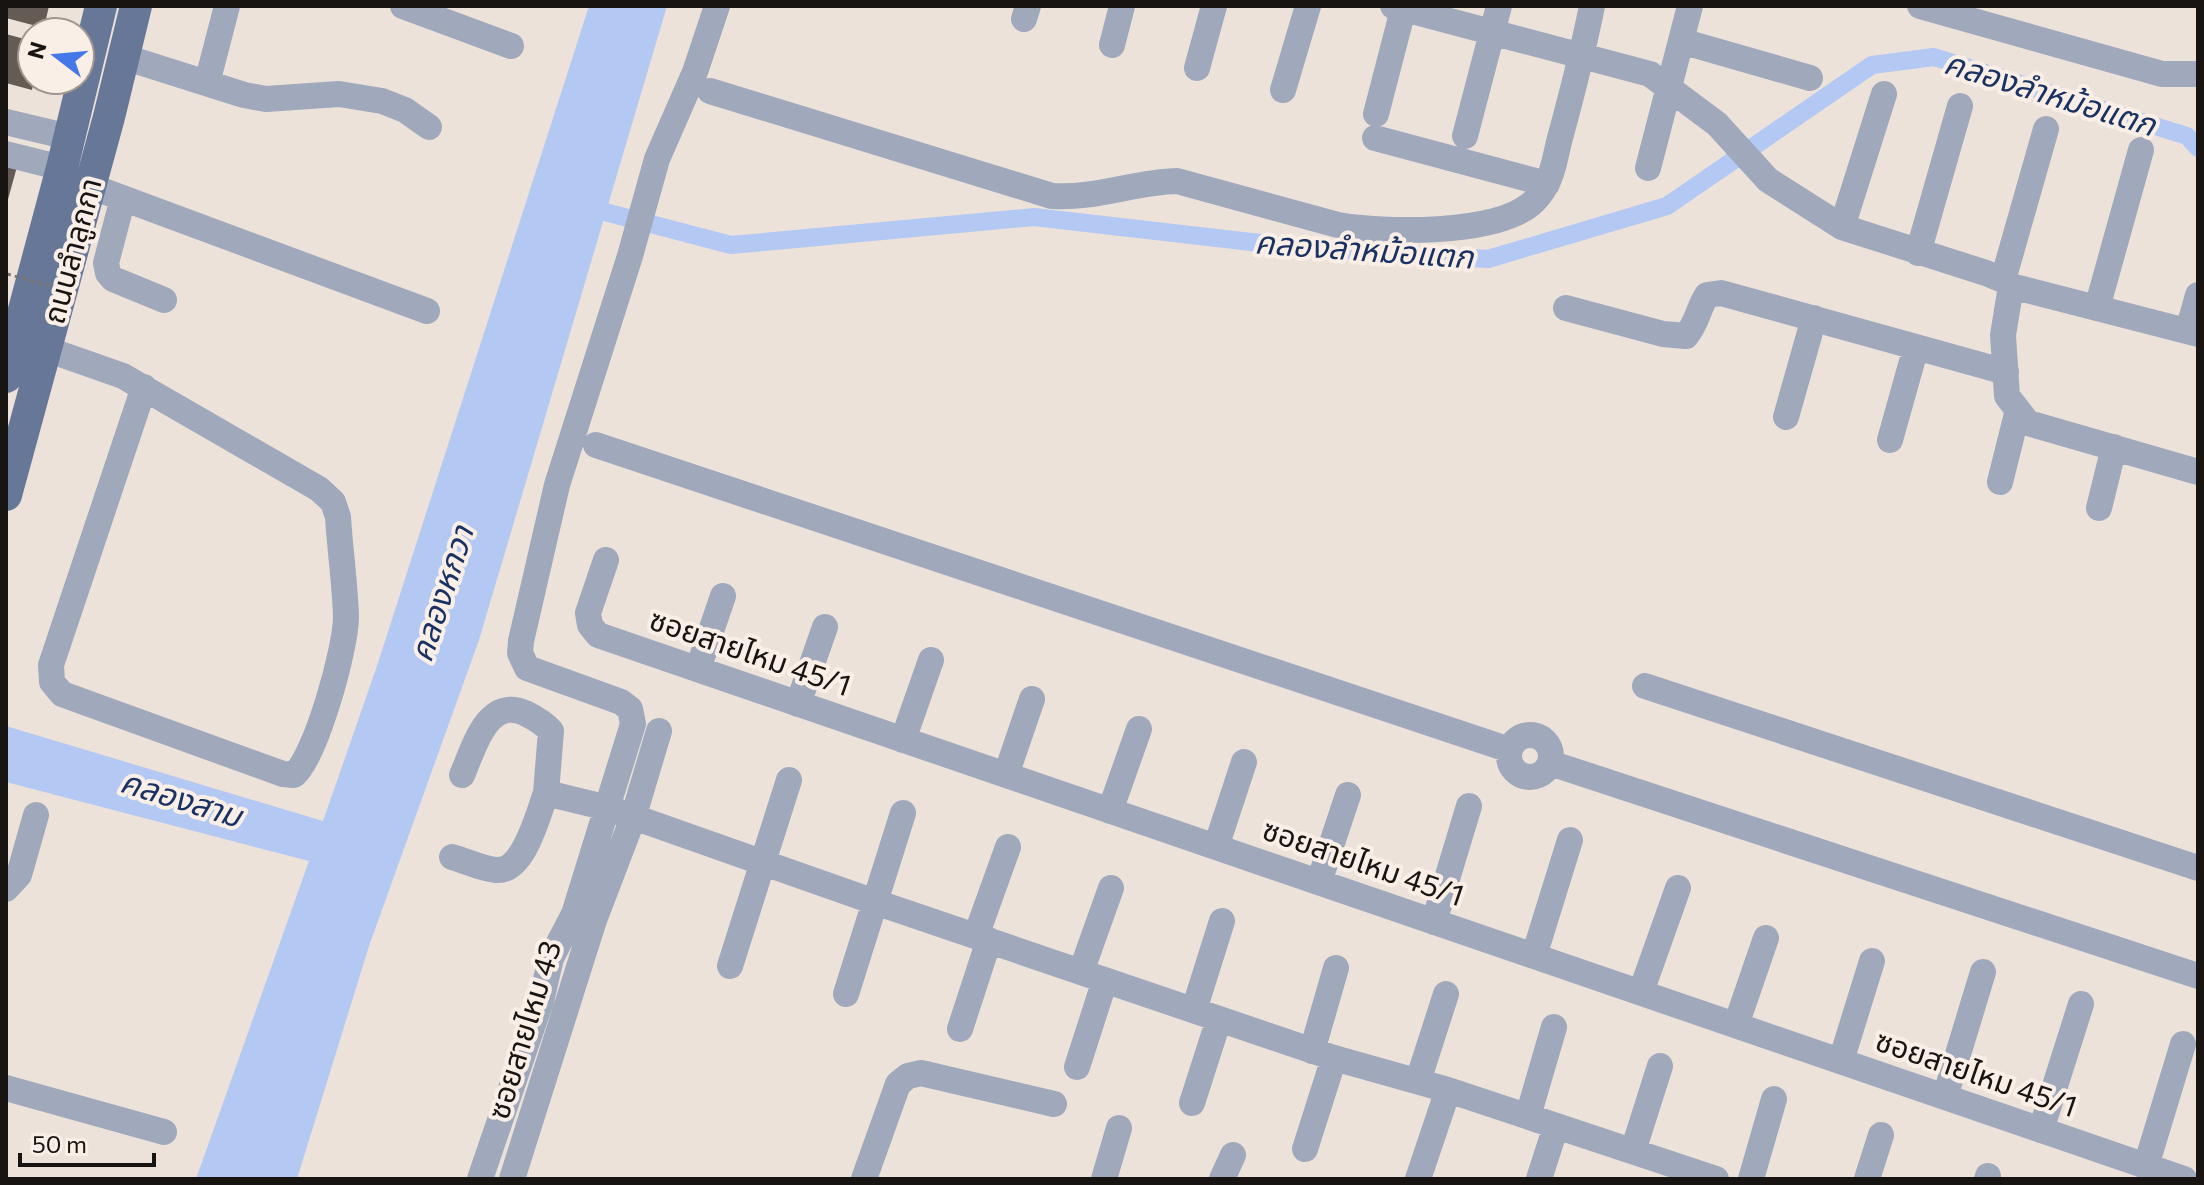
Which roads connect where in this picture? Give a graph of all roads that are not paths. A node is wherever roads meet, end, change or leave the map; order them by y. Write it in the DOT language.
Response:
graph roads {
  1 [pos="101,6"];
  2 [pos="136,6"];
  3 [pos="227,6"];
  4 [pos="403,6"];
  5 [pos="717,6"];
  6 [pos="1122,6"];
  7 [pos="1214,6"];
  8 [pos="1308,6"];
  9 [pos="1499,6"];
  10 [pos="1592,6"];
  11 [pos="1690,6"];
  12 [pos="1920,6"];
  13 [pos="1400,7"];
  14 [pos="1491,32"];
  15 [pos="1681,41"];
  16 [pos="1112,45"];
  17 [pos="511,46"];
  18 [pos="1582,56"];
  19 [pos="124,57"];
  20 [pos="1197,68"];
  21 [pos="2198,74"];
  22 [pos="1810,78"];
  23 [pos="207,83"];
  24 [pos="1668,88"];
  25 [pos="1283,90"];
  26 [pos="710,91"];
  27 [pos="1884,94"];
  28 [pos="1960,106"];
  29 [pos="6,122"];
  30 [pos="429,127"];
  31 [pos="2046,129"];
  32 [pos="1465,136"];
  33 [pos="2141,150"];
  34 [pos="66,153"];
  35 [pos="6,154"];
  36 [pos="1648,168"];
  37 [pos="1547,184"];
  38 [pos="90,186"];
  39 [pos="123,198"];
  40 [pos="1842,227"];
  41 [pos="1918,253"];
  42 [pos="2007,283"];
  43 [pos="2198,295"];
  44 [pos="164,300"];
  45 [pos="1566,308"];
  46 [pos="2097,308"];
  47 [pos="427,311"];
  48 [pos="1814,318"];
  49 [pos="2193,332"];
  50 [pos="1916,347"];
  51 [pos="46,349"];
  52 [pos="2006,372"];
  53 [pos="6,377"];
  54 [pos="144,387"];
  55 [pos="2018,410"];
  56 [pos="1786,417"];
  57 [pos="1890,440"];
  58 [pos="596,445"];
  59 [pos="2114,447"];
  60 [pos="2198,472"];
  61 [pos="2000,482"];
  62 [pos="6,495"];
  63 [pos="2099,508"];
  64 [pos="606,560"];
  65 [pos="723,596"];
  66 [pos="825,627"];
  67 [pos="931,660"];
  68 [pos="698,669"];
  69 [pos="1645,686"];
  70 [pos="1032,699"];
  71 [pos="798,704"];
  72 [pos="1139,729"];
  73 [pos="659,731"];
  74 [pos="903,740"];
  75 [pos="1244,762"];
  76 [pos="462,775"];
  77 [pos="1006,775"];
  78 [pos="789,780"];
  79 [pos="546,793"];
  80 [pos="1348,795"];
  81 [pos="1469,806"];
  82 [pos="608,808"];
  83 [pos="1110,811"];
  84 [pos="903,813"];
  85 [pos="36,815"];
  86 [pos="633,818"];
  87 [pos="1570,840"];
  88 [pos="1008,847"];
  89 [pos="1216,847"];
  90 [pos="452,857"];
  91 [pos="762,863"];
  92 [pos="2198,868"];
  93 [pos="1319,882"];
  94 [pos="1111,888"];
  95 [pos="1678,888"];
  96 [pos="6,889"];
  97 [pos="875,902"];
  98 [pos="584,917"];
  99 [pos="1222,921"];
  100 [pos="1434,922"];
  101 [pos="982,938"];
  102 [pos="1766,938"];
  103 [pos="1534,956"];
  104 [pos="1872,961"];
  105 [pos="730,966"];
  106 [pos="1336,968"];
  107 [pos="1983,972"];
  108 [pos="1093,976"];
  109 [pos="2198,976"];
  110 [pos="1641,992"];
  111 [pos="846,994"];
  112 [pos="1446,994"];
  113 [pos="2081,1004"];
  114 [pos="1207,1015"];
  115 [pos="1736,1025"];
  116 [pos="1554,1027"];
  117 [pos="960,1029"];
  118 [pos="2183,1044"];
  119 [pos="1323,1055"];
  120 [pos="1841,1061"];
  121 [pos="1660,1066"];
  122 [pos="1077,1067"];
  123 [pos="1418,1081"];
  124 [pos="6,1088"];
  125 [pos="1448,1090"];
  126 [pos="1945,1097"];
  127 [pos="1774,1099"];
  128 [pos="1192,1103"];
  129 [pos="1054,1104"];
  130 [pos="1528,1116"];
  131 [pos="1556,1126"];
  132 [pos="1119,1128"];
  133 [pos="2041,1130"];
  134 [pos="164,1132"];
  135 [pos="1881,1135"];
  136 [pos="1305,1149"];
  137 [pos="1633,1151"];
  138 [pos="2146,1166"];
  139 [pos="1663,1171"];
  140 [pos="480,1179"];
  141 [pos="512,1179"];
  142 [pos="864,1179"];
  143 [pos="1104,1179"];
  144 [pos="1418,1179"];
  145 [pos="1539,1179"];
  146 [pos="1716,1179"];
  147 [pos="1751,1179"];
  148 [pos="1867,1179"];
  149 [pos="2184,1179"];
  1 -- 34 [label="main road, ถนนลำลูกกา"];
  2 -- 19 [label="main road, ถนนลำลูกกา"];
  3 -- 23 [label="street"];
  4 -- 17 [label="street"];
  5 -- 82 [label="street"];
  6 -- 16 [label="street"];
  7 -- 20 [label="street"];
  8 -- 25 [label="street"];
  9 -- 14 [label="street"];
  10 -- 18 [label="street"];
  11 -- 15 [label="street"];
  12 -- 21 [label="street"];
  13 -- 14 [label="street"];
  13 -- 37 [label="street"];
  14 -- 18 [label="street"];
  14 -- 32 [label="street"];
  15 -- 22 [label="street"];
  15 -- 24 [label="street"];
  18 -- 24 [label="street"];
  18 -- 37 [label="street"];
  19 -- 23 [label="street"];
  19 -- 38 [label="main road, ถนนลำลูกกา"];
  23 -- 30 [label="street"];
  24 -- 36 [label="street"];
  24 -- 40 [label="street"];
  26 -- 37 [label="street"];
  27 -- 40 [label="street"];
  28 -- 41 [label="street"];
  29 -- 34 [label="street"];
  31 -- 42 [label="street"];
  33 -- 46 [label="street"];
  34 -- 35 [label="street"];
  34 -- 53 [label="main road, ถนนลำลูกกา"];
  38 -- 39 [label="street"];
  38 -- 51 [label="main road, ถนนลำลูกกา"];
  39 -- 44 [label="street"];
  39 -- 47 [label="street"];
  40 -- 41 [label="street"];
  41 -- 42 [label="street"];
  42 -- 46 [label="street"];
  42 -- 52 [label="street"];
  43 -- 49 [label="street"];
  45 -- 48 [label="street"];
  46 -- 49 [label="street"];
  48 -- 50 [label="street"];
  48 -- 56 [label="street"];
  50 -- 52 [label="street"];
  50 -- 57 [label="street"];
  51 -- 54 [label="street"];
  51 -- 62 [label="main road, ถนนลำลูกกา"];
  52 -- 55 [label="street"];
  54 -- 54 [label="street"];
  55 -- 59 [label="street"];
  55 -- 61 [label="street"];
  58 -- 109 [label="street"];
  59 -- 60 [label="street"];
  59 -- 63 [label="street"];
  64 -- 68 [label="street, ซอยสายไหม 45/1"];
  65 -- 68 [label="street"];
  66 -- 71 [label="street"];
  67 -- 74 [label="street"];
  68 -- 71 [label="street, ซอยสายไหม 45/1"];
  69 -- 92 [label="street"];
  70 -- 77 [label="street"];
  71 -- 74 [label="street, ซอยสายไหม 45/1"];
  72 -- 83 [label="street"];
  73 -- 86 [label="street"];
  74 -- 77 [label="street, ซอยสายไหม 45/1"];
  75 -- 89 [label="street"];
  76 -- 79 [label="street"];
  77 -- 83 [label="street, ซอยสายไหม 45/1"];
  78 -- 91 [label="street"];
  79 -- 82 [label="street"];
  79 -- 90 [label="street"];
  80 -- 93 [label="street"];
  81 -- 100 [label="street"];
  82 -- 86 [label="street"];
  82 -- 98 [label="street"];
  83 -- 89 [label="street, ซอยสายไหม 45/1"];
  84 -- 97 [label="street"];
  85 -- 96 [label="street"];
  86 -- 91 [label="street"];
  86 -- 98 [label="street"];
  87 -- 103 [label="street"];
  88 -- 101 [label="street"];
  89 -- 93 [label="street, ซอยสายไหม 45/1"];
  91 -- 97 [label="street"];
  91 -- 105 [label="street"];
  93 -- 100 [label="street, ซอยสายไหม 45/1"];
  94 -- 108 [label="street"];
  95 -- 110 [label="street"];
  97 -- 101 [label="street"];
  97 -- 111 [label="street"];
  98 -- 140 [label="street"];
  98 -- 141 [label="street, ซอยสายไหม 43"];
  99 -- 114 [label="street"];
  100 -- 103 [label="street, ซอยสายไหม 45/1"];
  101 -- 108 [label="street"];
  101 -- 117 [label="street"];
  102 -- 115 [label="street"];
  103 -- 110 [label="street, ซอยสายไหม 45/1"];
  104 -- 120 [label="street"];
  106 -- 119 [label="street"];
  107 -- 126 [label="street"];
  108 -- 114 [label="street"];
  108 -- 122 [label="street"];
  110 -- 115 [label="street, ซอยสายไหม 45/1"];
  112 -- 123 [label="street"];
  113 -- 133 [label="street"];
  114 -- 119 [label="street"];
  114 -- 128 [label="street"];
  115 -- 120 [label="street, ซอยสายไหม 45/1"];
  116 -- 130 [label="street"];
  118 -- 138 [label="street"];
  119 -- 123 [label="street"];
  119 -- 136 [label="street"];
  120 -- 126 [label="street, ซอยสายไหม 45/1"];
  121 -- 137 [label="street"];
  123 -- 125 [label="street"];
  124 -- 134 [label="street"];
  125 -- 130 [label="street"];
  125 -- 144 [label="street"];
  126 -- 133 [label="street, ซอยสายไหม 45/1"];
  127 -- 147 [label="street"];
  129 -- 142 [label="street"];
  130 -- 131 [label="street"];
  131 -- 137 [label="street"];
  131 -- 145 [label="street"];
  132 -- 143 [label="street"];
  133 -- 138 [label="street, ซอยสายไหม 45/1"];
  135 -- 148 [label="street"];
  137 -- 139 [label="street"];
  138 -- 149 [label="street, ซอยสายไหม 45/1"];
  139 -- 146 [label="street"];
}
